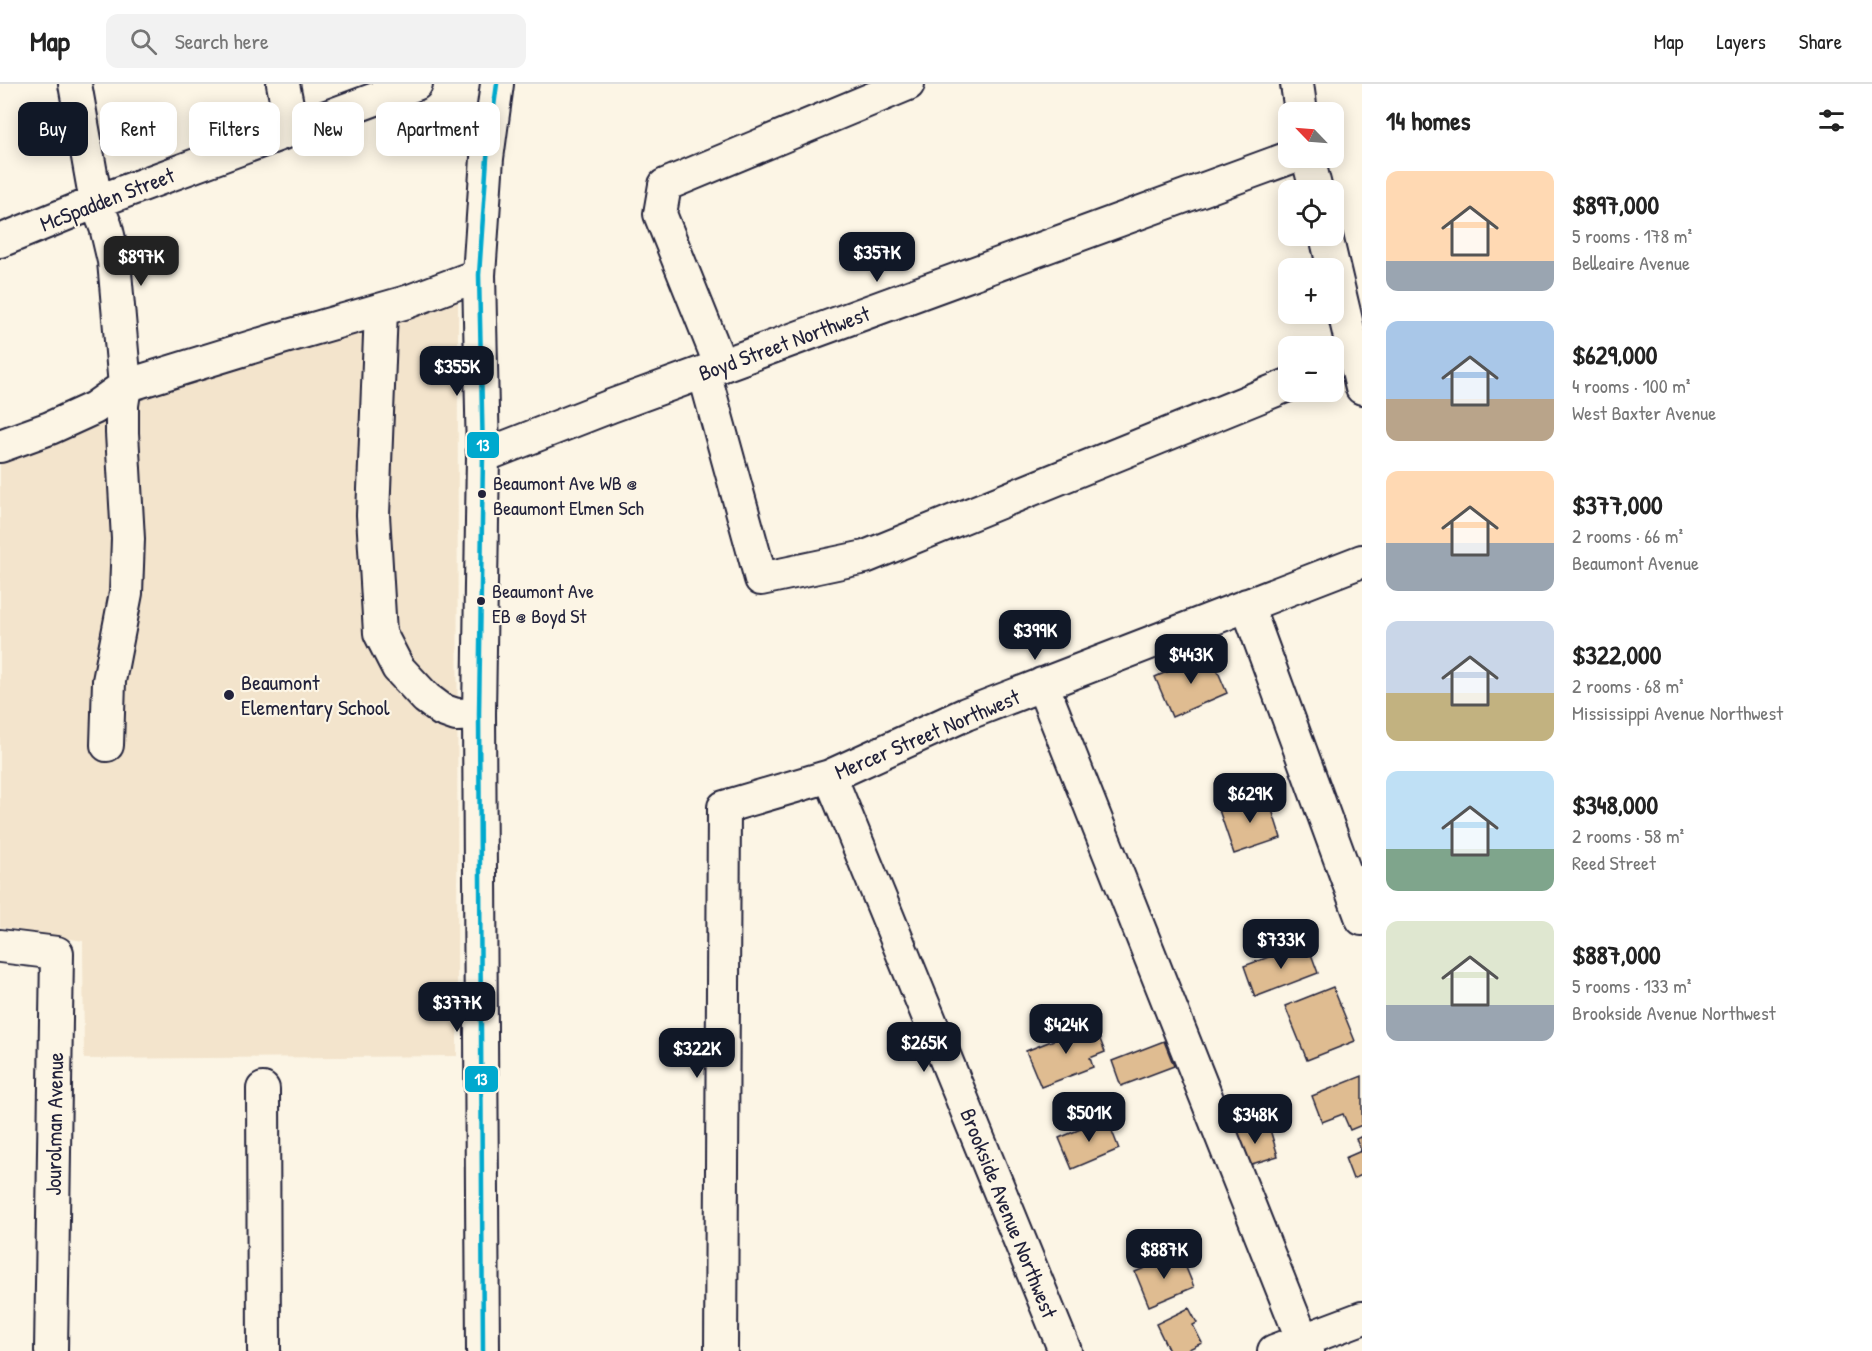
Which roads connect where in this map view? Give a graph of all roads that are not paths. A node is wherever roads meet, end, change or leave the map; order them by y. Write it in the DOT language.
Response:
graph roads {
  1 [pos="75,84"];
  2 [pos="283,84"];
  3 [pos="416,84"];
  4 [pos="497,84"];
  5 [pos="908,84"];
  6 [pos="1297,84"];
  7 [pos="1300,102"];
  8 [pos="364,103"];
  9 [pos="292,130"];
  10 [pos="1278,162"];
  11 [pos="96,202"];
  12 [pos="0,241"];
  13 [pos="1328,246"];
  14 [pos="479,275"];
  15 [pos="381,310"];
  16 [pos="712,369"];
  17 [pos="1350,371"];
  18 [pos="125,386"];
  19 [pos="1278,389"];
  20 [pos="0,446"];
  21 [pos="483,456"];
  22 [pos="1362,561"];
  23 [pos="1247,605"];
  24 [pos="1042,684"];
  25 [pos="479,714"];
  26 [pos="107,745"];
  27 [pos="830,776"];
  28 [pos="1362,919"];
  29 [pos="0,946"];
  30 [pos="263,1089"];
  31 [pos="1362,1318"];
  32 [pos="1294,1347"];
  33 [pos="51,1351"];
  34 [pos="264,1351"];
  35 [pos="483,1351"];
  36 [pos="721,1351"];
  37 [pos="1065,1351"];
  1 -- 11 [label="street"];
  2 -- 9 [label="street"];
  3 -- 8 [label="street, McSpadden Street"];
  4 -- 14 [label="street"];
  5 -- 16 [label="street"];
  6 -- 7 [label="street"];
  9 -- 11 [label="street, McSpadden Street"];
  10 -- 16 [label="street, Boyd Street Northwest"];
  11 -- 12 [label="street, McSpadden Street"];
  11 -- 18 [label="street"];
  13 -- 17 [label="street"];
  14 -- 15 [label="street"];
  14 -- 21 [label="street"];
  15 -- 18 [label="street"];
  15 -- 25 [label="street"];
  16 -- 19 [label="street"];
  16 -- 21 [label="street, Boyd Street Northwest"];
  18 -- 20 [label="street"];
  18 -- 26 [label="street"];
  21 -- 25 [label="street"];
  22 -- 23 [label="street, Mercer Street Northwest"];
  23 -- 24 [label="street, Mercer Street Northwest"];
  23 -- 28 [label="street"];
  24 -- 27 [label="street, Mercer Street Northwest"];
  24 -- 32 [label="street"];
  25 -- 35 [label="street"];
  27 -- 36 [label="street, Mercer Street Northwest"];
  27 -- 37 [label="street, Brookside Avenue Northwest"];
  29 -- 33 [label="street, Jourolman Avenue"];
  30 -- 34 [label="street"];
  31 -- 32 [label="street"];
}
